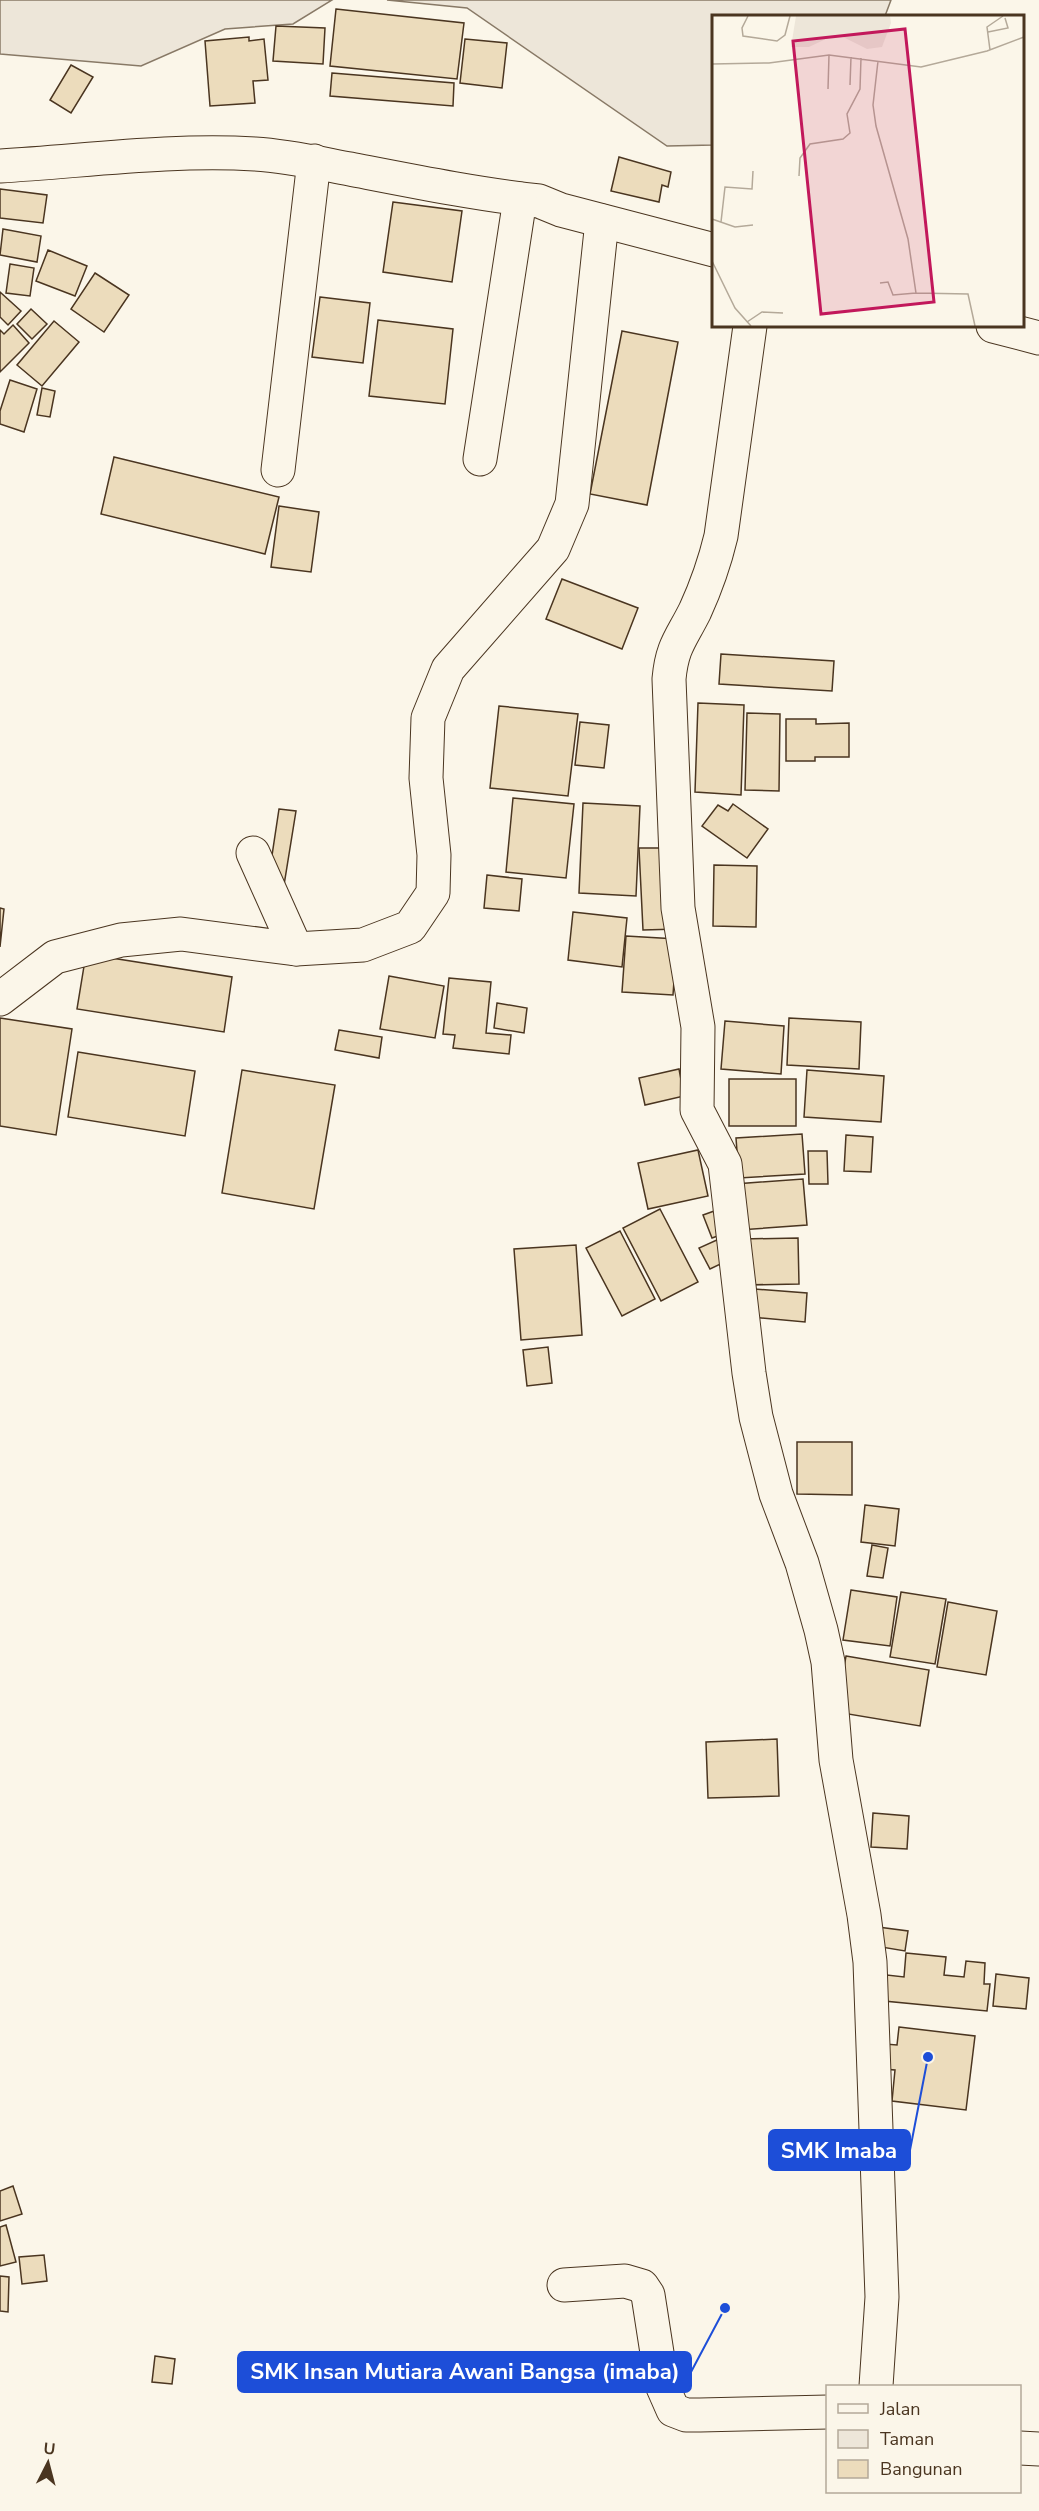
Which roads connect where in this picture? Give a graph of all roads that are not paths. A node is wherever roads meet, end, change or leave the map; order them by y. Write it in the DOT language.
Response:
graph roads {
  1 [pos="314,161"];
  2 [pos="0,166"];
  3 [pos="520,199"];
  4 [pos="602,221"];
  5 [pos="712,249"];
  6 [pos="750,327"];
  7 [pos="997,327"];
  8 [pos="1039,338"];
  9 [pos="480,459"];
  10 [pos="278,470"];
  11 [pos="253,853"];
  12 [pos="296,949"];
  13 [pos="0,999"];
  14 [pos="564,2285"];
  15 [pos="876,2385"];
  16 [pos="826,2412"];
  17 [pos="1021,2448"];
  18 [pos="1039,2449"];
  1 -- 2 [label="street"];
  1 -- 3 [label="street"];
  1 -- 10 [label="street"];
  3 -- 4 [label="street"];
  3 -- 9 [label="street"];
  4 -- 5 [label="street"];
  4 -- 12 [label="street"];
  6 -- 15 [label="street"];
  7 -- 8 [label="street"];
  11 -- 12 [label="street"];
  12 -- 13 [label="street"];
  14 -- 16 [label="street"];
  17 -- 18 [label="street"];
}
